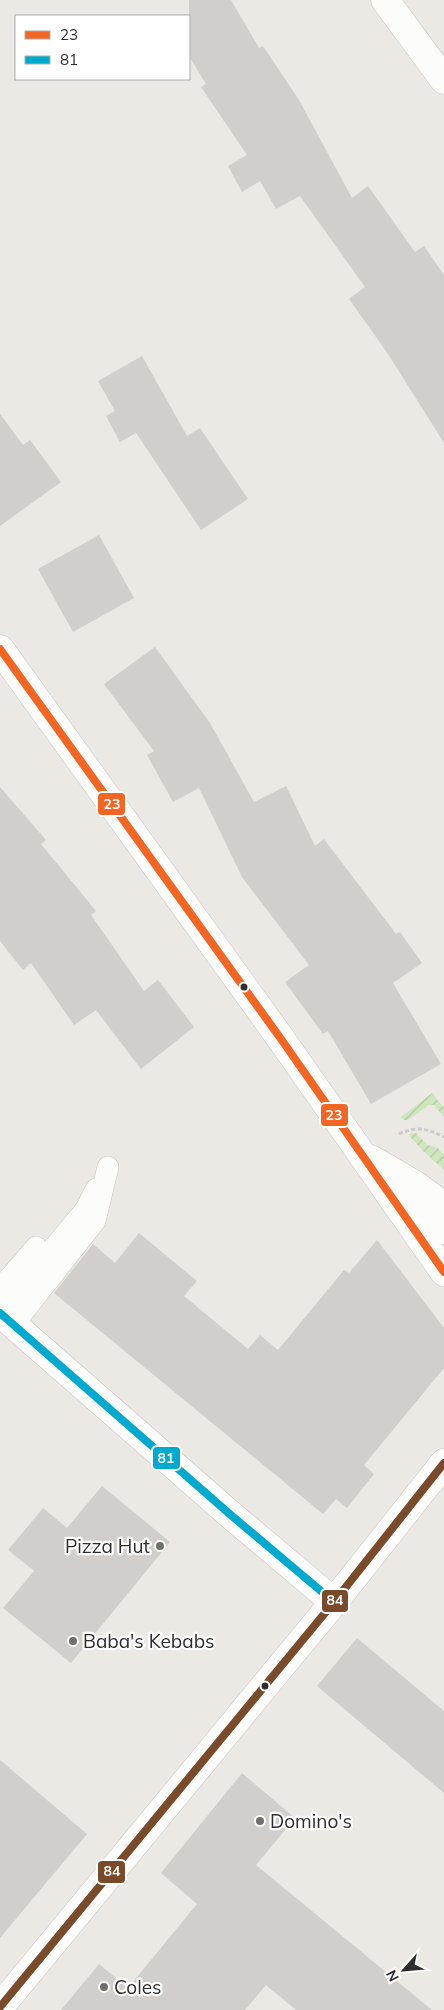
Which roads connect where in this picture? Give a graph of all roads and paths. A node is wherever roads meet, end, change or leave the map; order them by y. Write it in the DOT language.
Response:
graph roads {
  1 [pos="385,0"];
  2 [pos="444,80"];
  3 [pos="0,649"];
  4 [pos="346,1134"];
  5 [pos="399,1134"];
  6 [pos="444,1137"];
  7 [pos="372,1160"];
  8 [pos="444,1206"];
  9 [pos="444,1230"];
  10 [pos="444,1272"];
  11 [pos="0,1289"];
  12 [pos="4,1317"];
  13 [pos="444,1463"];
  14 [pos="334,1602"];
  15 [pos="0,2007"];
  1 -- 2 [label="street"];
  3 -- 4 [label="street"];
  4 -- 7 [label="street"];
  4 -- 10 [label="street"];
  5 -- 6 [label="path"];
  7 -- 8 [label="street"];
  7 -- 9 [label="street"];
  11 -- 12 [label="lane"];
  12 -- 14 [label="street"];
  13 -- 14 [label="street"];
  14 -- 15 [label="street"];
}
